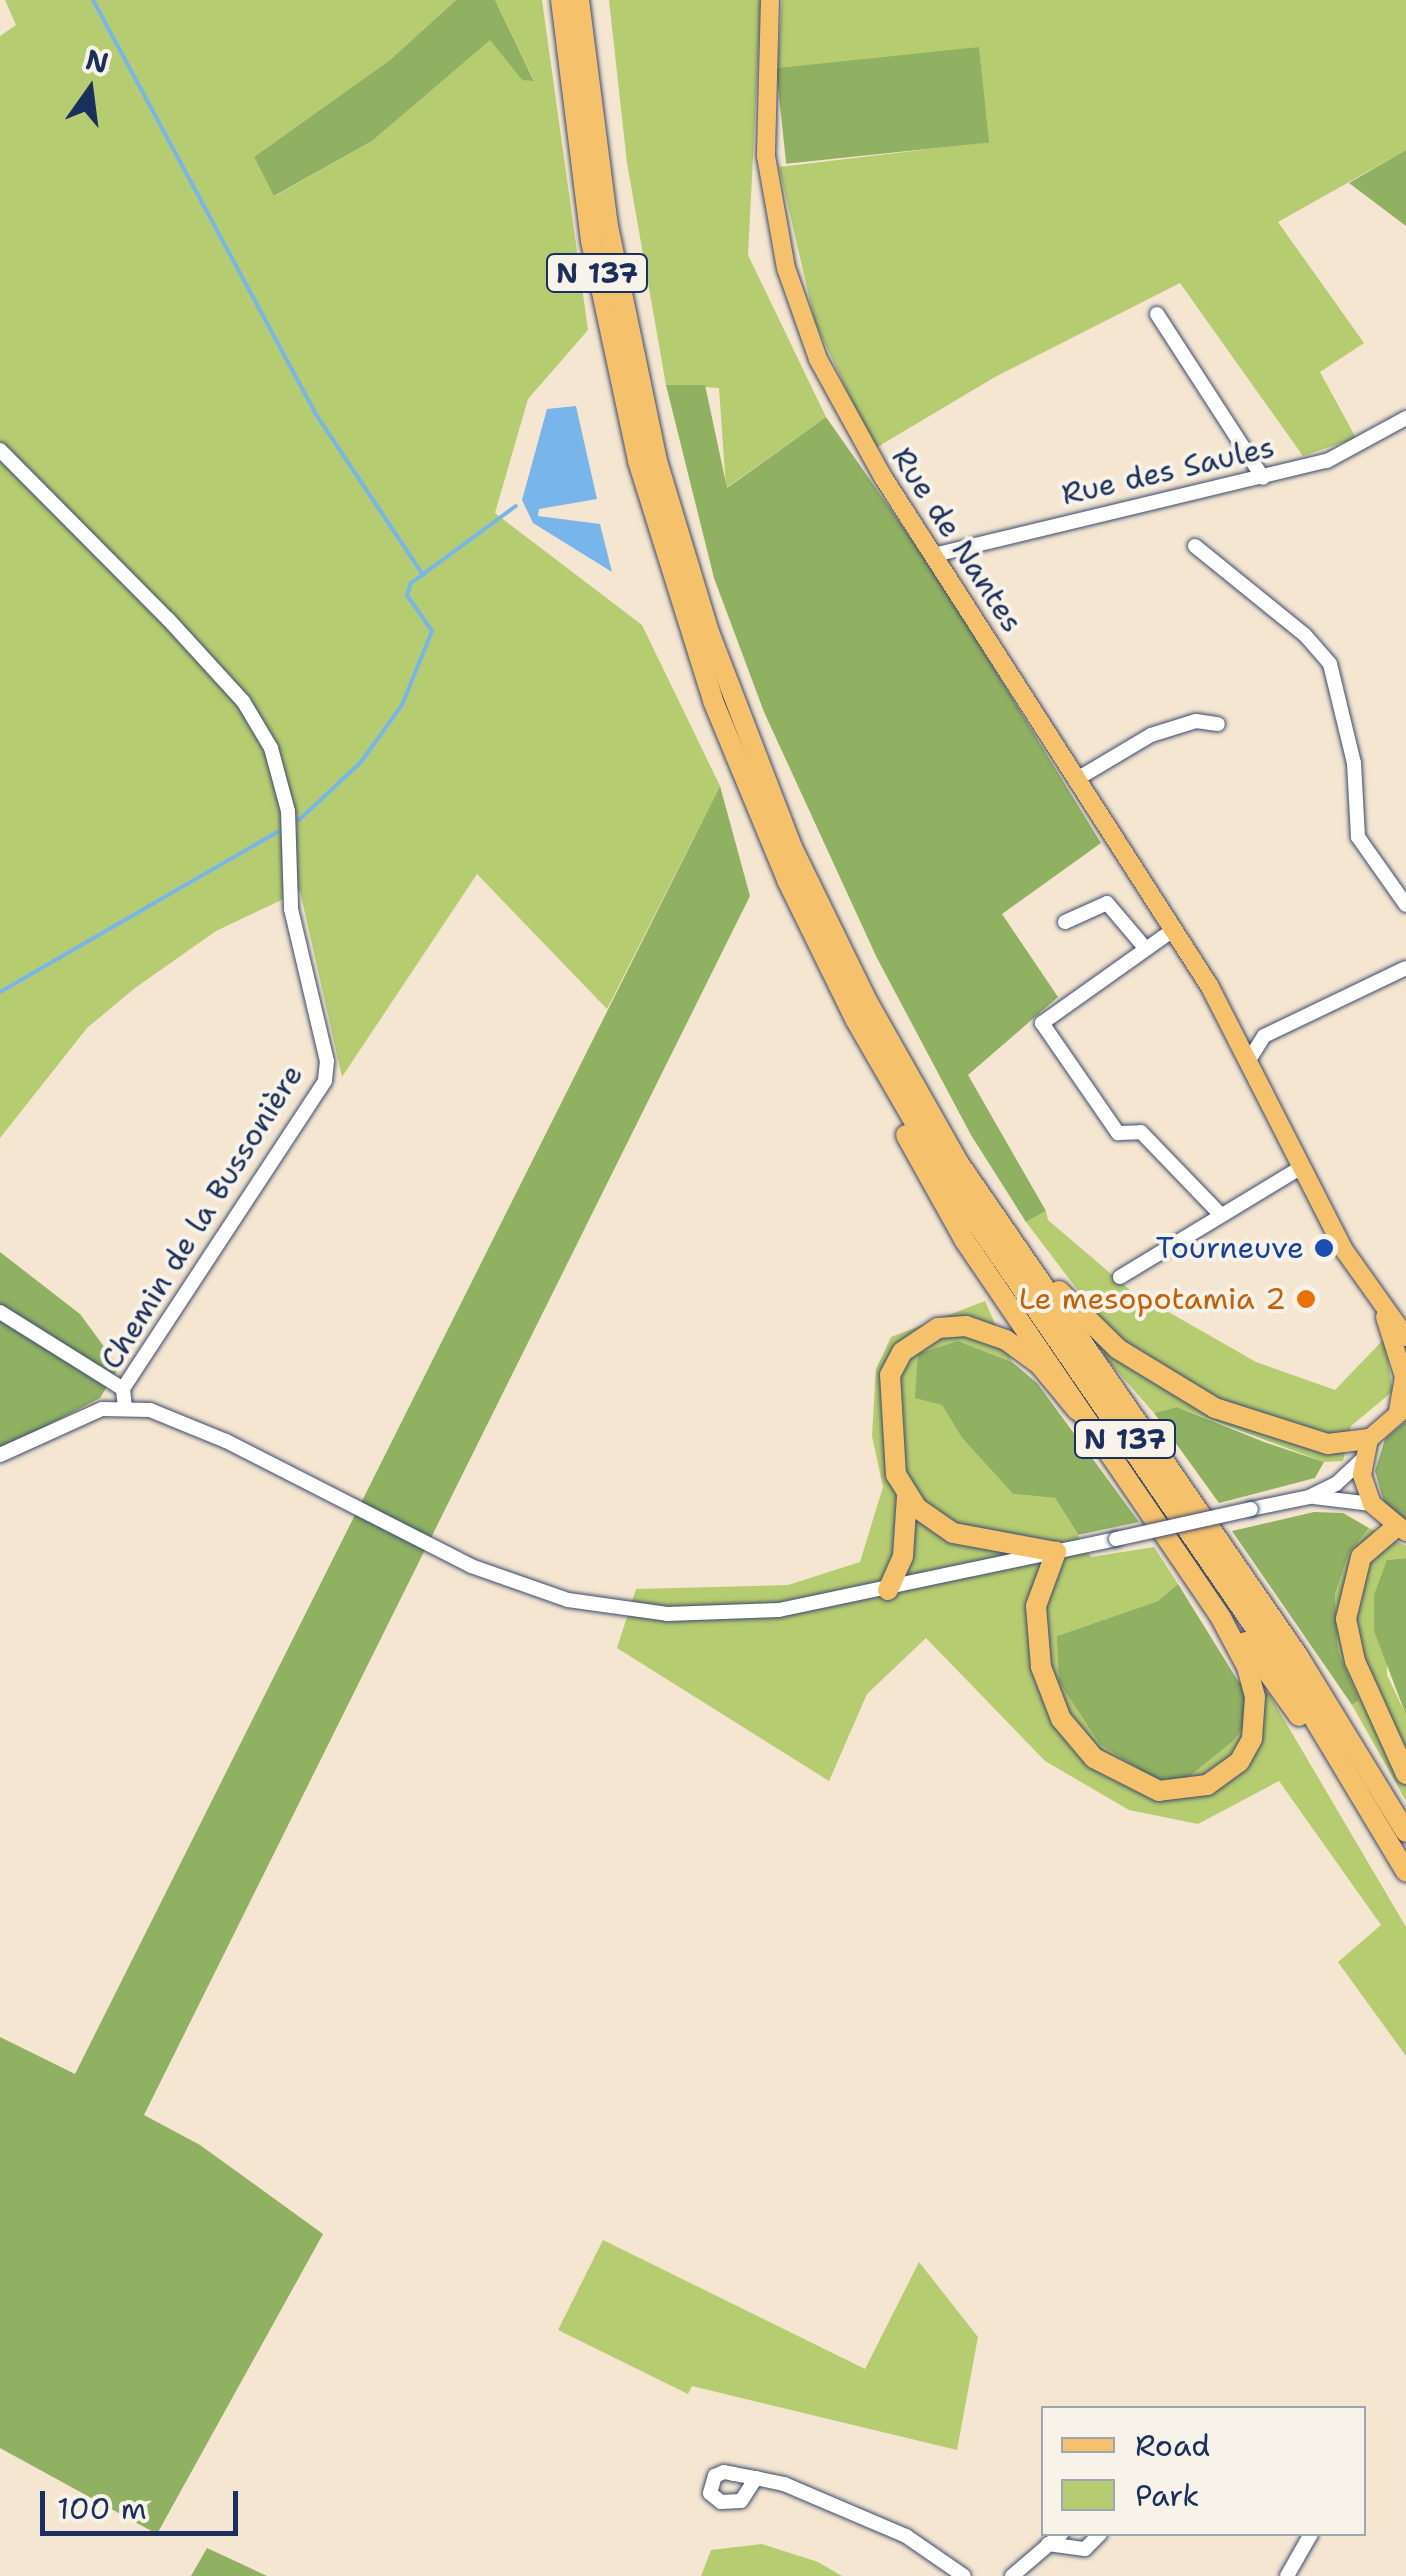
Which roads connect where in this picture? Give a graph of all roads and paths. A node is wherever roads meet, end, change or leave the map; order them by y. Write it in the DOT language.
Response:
graph roads {
  1 [pos="560,0"];
  2 [pos="579,0"];
  3 [pos="770,0"];
  4 [pos="1157,314"];
  5 [pos="1406,418"];
  6 [pos="0,450"];
  7 [pos="1263,478"];
  8 [pos="1195,546"];
  9 [pos="934,555"];
  10 [pos="1218,724"];
  11 [pos="1077,779"];
  12 [pos="1406,905"];
  13 [pos="1066,922"];
  14 [pos="1172,930"];
  15 [pos="1146,949"];
  16 [pos="1406,968"];
  17 [pos="1249,1060"];
  18 [pos="893,1089"];
  19 [pos="1298,1169"];
  20 [pos="985,1202"];
  21 [pos="1219,1213"];
  22 [pos="1120,1276"];
  23 [pos="1382,1307"];
  24 [pos="0,1312"];
  25 [pos="1406,1337"];
  26 [pos="124,1389"];
  27 [pos="125,1407"];
  28 [pos="1402,1409"];
  29 [pos="1077,1410"];
  30 [pos="1366,1449"];
  31 [pos="0,1455"];
  32 [pos="908,1496"];
  33 [pos="1138,1496"];
  34 [pos="1308,1497"];
  35 [pos="1372,1504"];
  36 [pos="1401,1530"];
  37 [pos="1056,1552"];
  38 [pos="888,1590"];
  39 [pos="1406,1774"];
  40 [pos="1358,1789"];
  41 [pos="1406,1832"];
  42 [pos="1406,1872"];
  43 [pos="756,2478"];
  44 [pos="1058,2536"];
  45 [pos="1098,2536"];
  46 [pos="1304,2536"];
  47 [pos="1048,2544"];
  48 [pos="964,2576"];
  49 [pos="1012,2576"];
  50 [pos="1286,2576"];
  1 -- 18 [label="highway, N 137"];
  2 -- 20 [label="highway, N 137"];
  3 -- 9 [label="main road, Rue de Nantes"];
  4 -- 7 [label="street"];
  5 -- 7 [label="street, Rue des Saules"];
  6 -- 26 [label="street, Chemin de la Bussonière"];
  7 -- 9 [label="street, Rue des Saules"];
  8 -- 12 [label="street"];
  9 -- 11 [label="main road, Rue de Nantes"];
  10 -- 11 [label="street"];
  11 -- 14 [label="main road, Rue de Nantes"];
  13 -- 15 [label="street"];
  14 -- 15 [label="street"];
  14 -- 17 [label="main road, Rue de Nantes"];
  15 -- 21 [label="street"];
  16 -- 17 [label="street"];
  17 -- 19 [label="main road, Rue de Nantes"];
  18 -- 29 [label="highway"];
  18 -- 40 [label="highway, N 137"];
  19 -- 21 [label="street"];
  19 -- 23 [label="main road, Rue de Nantes"];
  20 -- 30 [label="highway"];
  20 -- 41 [label="highway, N 137"];
  21 -- 22 [label="street"];
  23 -- 25 [label="main road"];
  23 -- 28 [label="main road"];
  24 -- 26 [label="street"];
  26 -- 27 [label="street, Chemin de la Bussonière"];
  27 -- 31 [label="street"];
  27 -- 38 [label="street"];
  28 -- 30 [label="main road"];
  29 -- 32 [label="highway"];
  29 -- 33 [label="highway"];
  30 -- 34 [label="street"];
  30 -- 35 [label="main road"];
  32 -- 37 [label="highway"];
  32 -- 38 [label="highway"];
  33 -- 37 [label="highway"];
  33 -- 40 [label="highway"];
  34 -- 35 [label="street"];
  34 -- 37 [label="street, bridge"];
  35 -- 36 [label="main road"];
  36 -- 39 [label="highway"];
  37 -- 38 [label="street"];
  40 -- 42 [label="highway, N 137"];
  43 -- 48 [label="street"];
  44 -- 47 [label="street"];
  45 -- 47 [label="street"];
  46 -- 50 [label="street"];
  47 -- 49 [label="street"];
}
